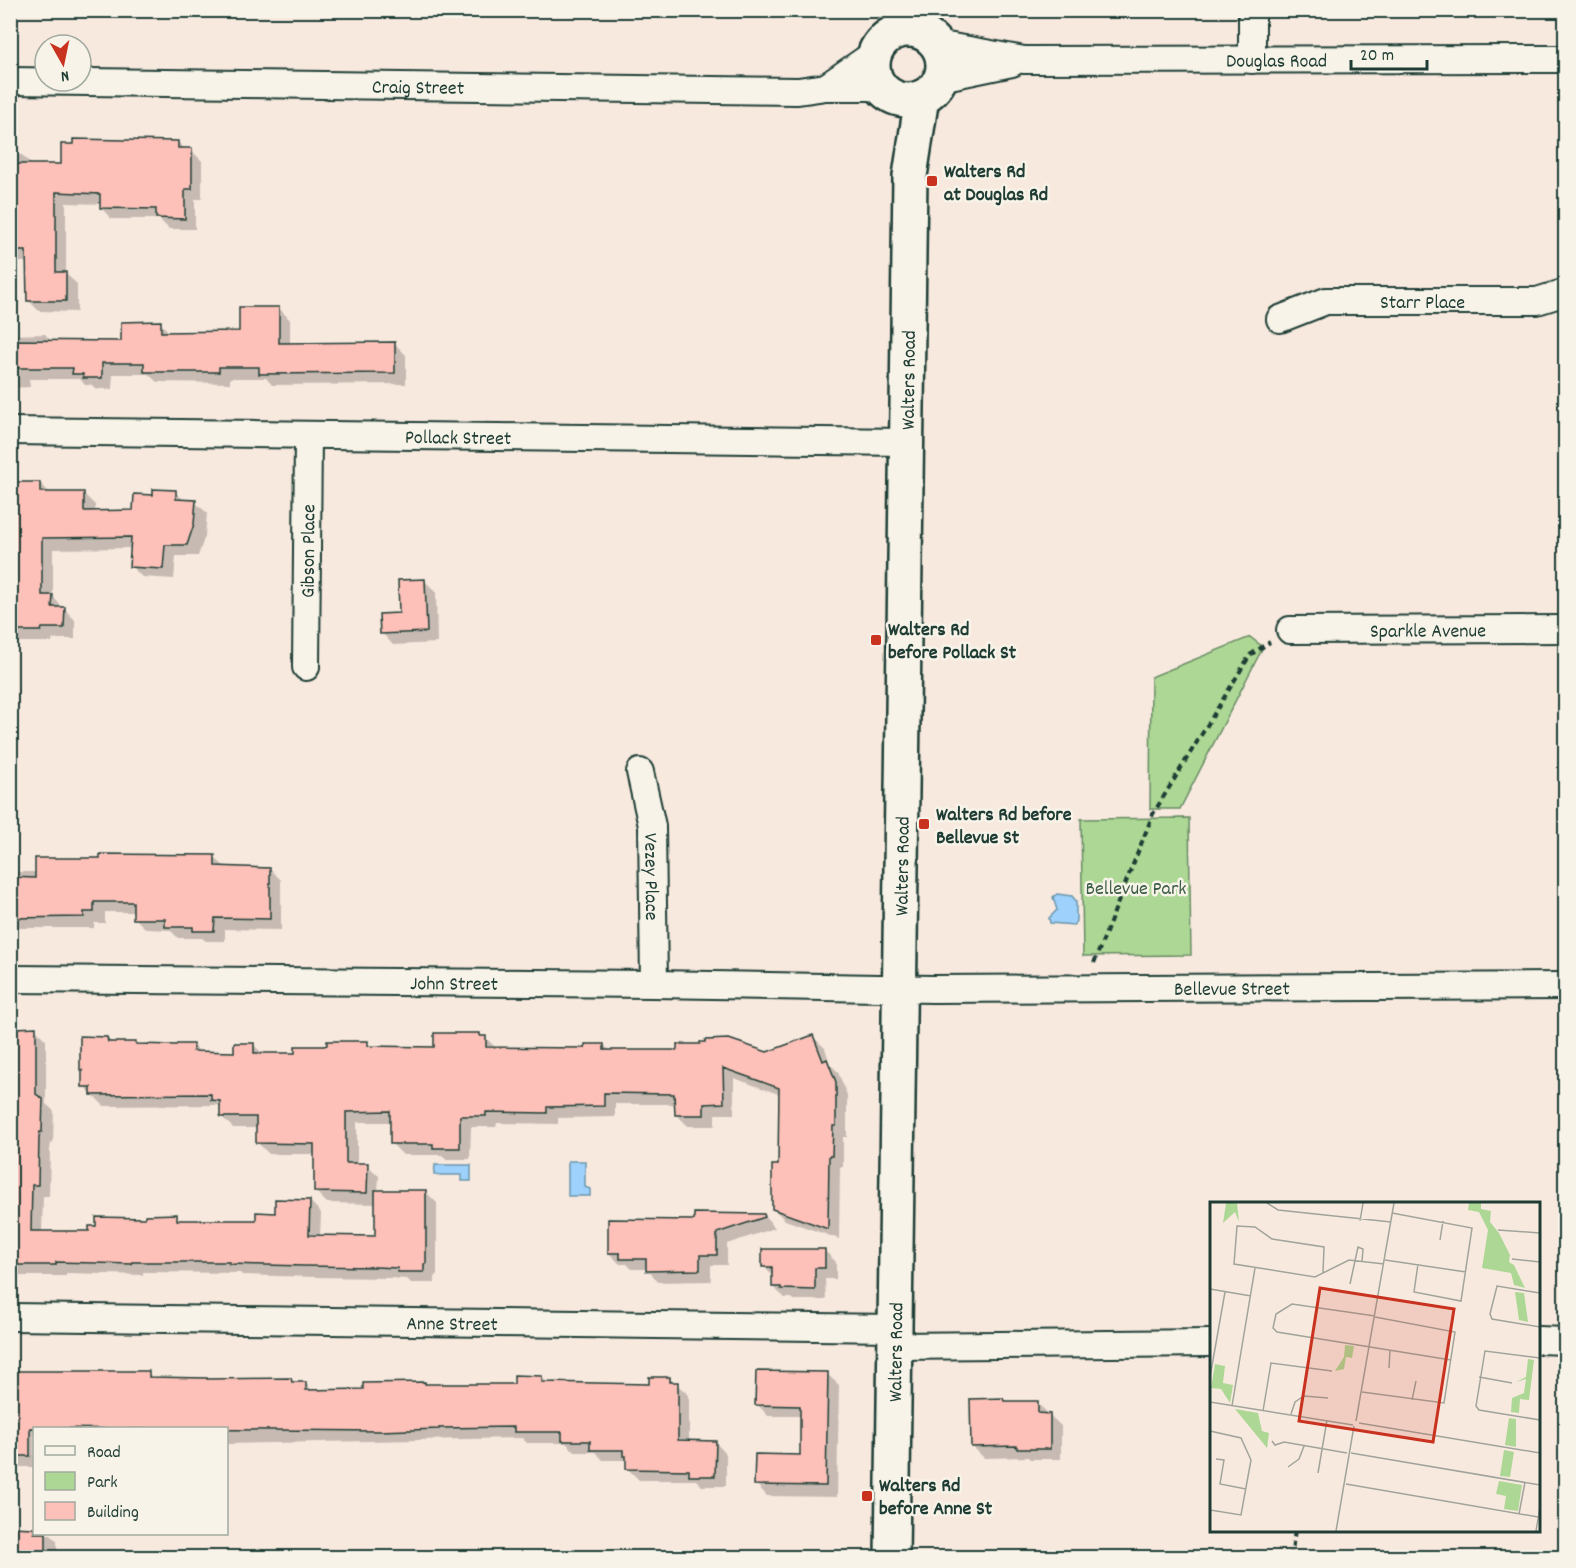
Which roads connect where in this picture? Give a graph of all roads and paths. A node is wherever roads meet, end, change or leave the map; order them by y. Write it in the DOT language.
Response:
graph roads {
  1 [pos="1252,10"];
  2 [pos="930,31"];
  3 [pos="886,33"];
  4 [pos="1566,59"];
  5 [pos="1024,60"];
  6 [pos="1252,60"];
  7 [pos="10,81"];
  8 [pos="826,87"];
  9 [pos="931,88"];
  10 [pos="885,91"];
  11 [pos="910,176"];
  12 [pos="1566,291"];
  13 [pos="1280,319"];
  14 [pos="10,431"];
  15 [pos="308,436"];
  16 [pos="907,442"];
  17 [pos="1566,629"];
  18 [pos="1290,630"];
  19 [pos="306,667"];
  20 [pos="640,772"];
  21 [pos="10,980"];
  22 [pos="654,984"];
  23 [pos="1566,986"];
  24 [pos="898,988"];
  25 [pos="1084,989"];
  26 [pos="10,1317"];
  27 [pos="895,1337"];
  28 [pos="1540,1340"];
  29 [pos="1566,1341"];
  30 [pos="1210,1343"];
  31 [pos="1295,1532"];
  32 [pos="892,1557"];
  33 [pos="1291,1557"];
  1 -- 6 [label="street"];
  2 -- 3 [label="main road"];
  2 -- 5 [label="street, Douglas Road"];
  2 -- 9 [label="main road"];
  3 -- 8 [label="street, Craig Street"];
  3 -- 10 [label="main road"];
  4 -- 6 [label="street, Douglas Road"];
  5 -- 6 [label="street, Douglas Road"];
  5 -- 9 [label="street, Douglas Road"];
  7 -- 8 [label="street, Craig Street"];
  8 -- 10 [label="street, Craig Street"];
  9 -- 10 [label="main road"];
  9 -- 11 [label="main road, Walters Road"];
  10 -- 11 [label="main road, Walters Road"];
  11 -- 16 [label="main road, Walters Road"];
  12 -- 13 [label="street, Starr Place"];
  14 -- 15 [label="street, Pollack Street"];
  15 -- 16 [label="street, Pollack Street"];
  15 -- 19 [label="street, Gibson Place"];
  16 -- 24 [label="main road, Walters Road"];
  17 -- 18 [label="street, Sparkle Avenue"];
  18 -- 25 [label="path"];
  20 -- 22 [label="street, Vezey Place"];
  21 -- 22 [label="street, John Street"];
  22 -- 24 [label="street, John Street"];
  23 -- 25 [label="street, Bellevue Street"];
  24 -- 25 [label="street, Bellevue Street"];
  24 -- 27 [label="main road, Walters Road"];
  26 -- 27 [label="street, Anne Street"];
  27 -- 30 [label="street"];
  27 -- 32 [label="main road, Walters Road"];
  28 -- 29 [label="street"];
  31 -- 33 [label="path"];
}
